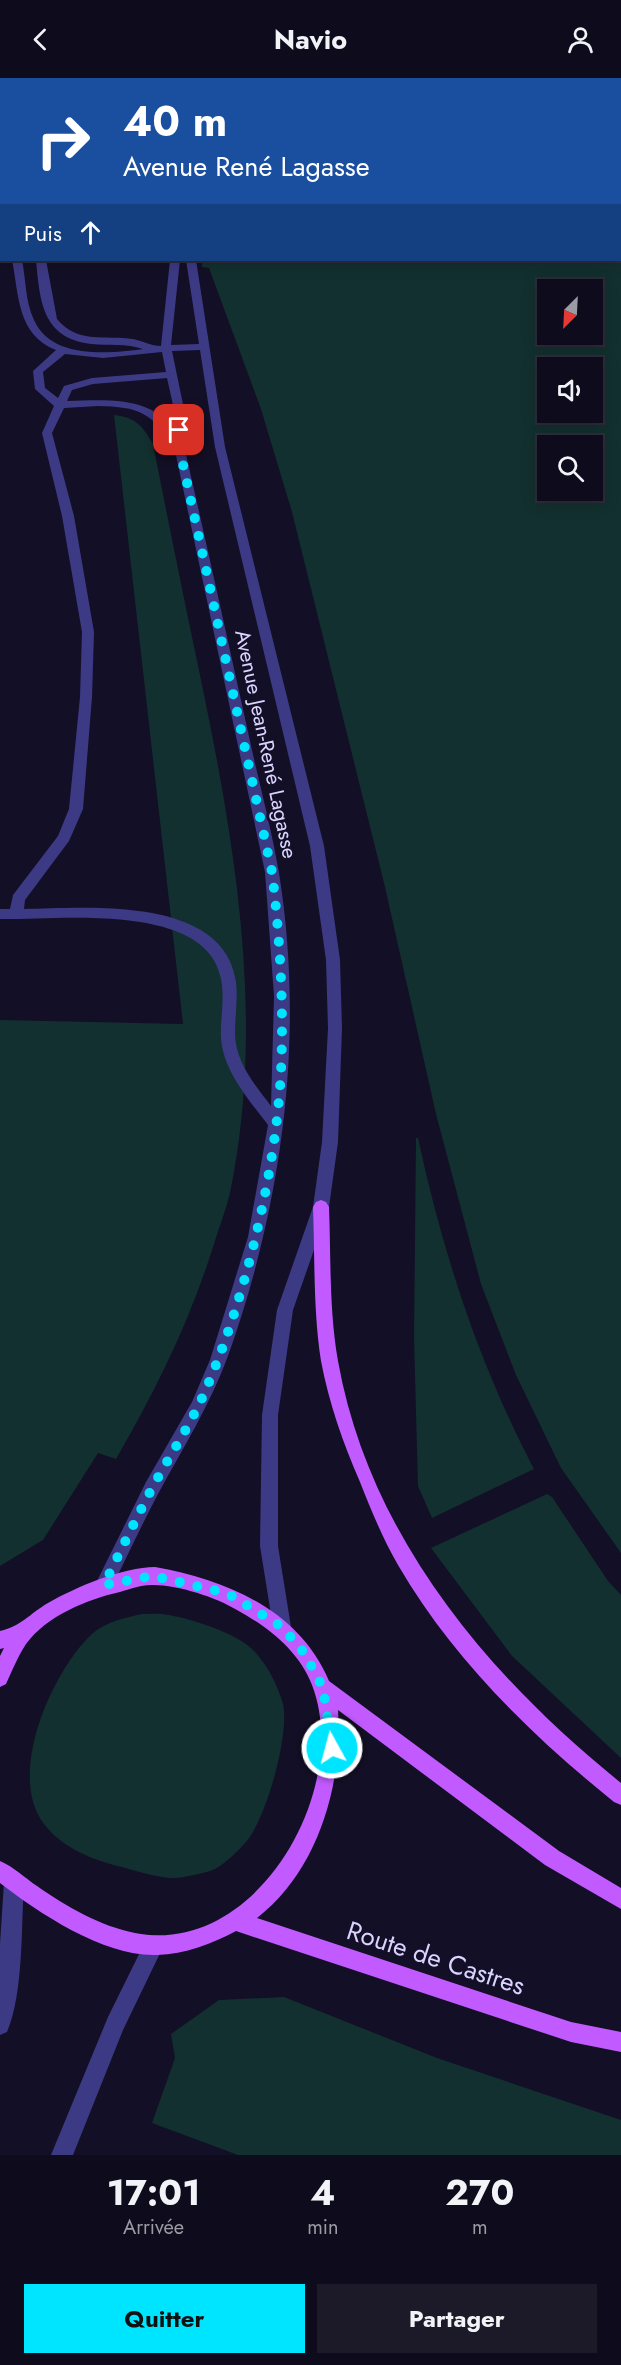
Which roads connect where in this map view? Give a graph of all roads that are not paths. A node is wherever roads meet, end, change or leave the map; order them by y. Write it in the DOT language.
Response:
graph roads {
  1 [pos="17,261"];
  2 [pos="41,261"];
  3 [pos="175,261"];
  4 [pos="191,261"];
  5 [pos="205,347"];
  6 [pos="161,349"];
  7 [pos="63,350"];
  8 [pos="171,375"];
  9 [pos="59,405"];
  10 [pos="179,446"];
  11 [pos="0,914"];
  12 [pos="17,915"];
  13 [pos="276,1124"];
  14 [pos="321,1207"];
  15 [pos="104,1585"];
  16 [pos="282,1627"];
  17 [pos="22,1635"];
  18 [pos="0,1640"];
  19 [pos="0,1678"];
  20 [pos="323,1688"];
  21 [pos="621,1795"];
  22 [pos="7,1877"];
  23 [pos="621,1899"];
  24 [pos="235,1921"];
  25 [pos="154,1945"];
  26 [pos="0,2025"];
  27 [pos="621,2042"];
  28 [pos="62,2155"];
  1 -- 7 [label="street"];
  2 -- 6 [label="street"];
  3 -- 6 [label="street, Avenue Jean-René Lagasse"];
  4 -- 5 [label="street, Avenue Jean-René Lagasse"];
  5 -- 6 [label="street"];
  5 -- 14 [label="street, Avenue Jean-René Lagasse"];
  6 -- 7 [label="street"];
  6 -- 8 [label="street, Avenue Jean-René Lagasse"];
  7 -- 9 [label="street"];
  8 -- 9 [label="street"];
  8 -- 10 [label="street, Avenue Jean-René Lagasse"];
  9 -- 10 [label="street"];
  9 -- 12 [label="street"];
  10 -- 13 [label="street, Avenue Jean-René Lagasse"];
  11 -- 12 [label="street"];
  12 -- 13 [label="street"];
  13 -- 15 [label="street, Avenue Jean-René Lagasse"];
  14 -- 16 [label="street, Avenue Jean-René Lagasse"];
  14 -- 21 [label="main road"];
  15 -- 16 [label="main road"];
  15 -- 17 [label="main road"];
  16 -- 20 [label="main road"];
  17 -- 18 [label="main road"];
  17 -- 19 [label="main road"];
  20 -- 23 [label="main road"];
  20 -- 24 [label="main road"];
  22 -- 25 [label="main road"];
  22 -- 26 [label="street"];
  24 -- 25 [label="main road"];
  24 -- 27 [label="main road, Route de Castres"];
  25 -- 28 [label="street"];
}
